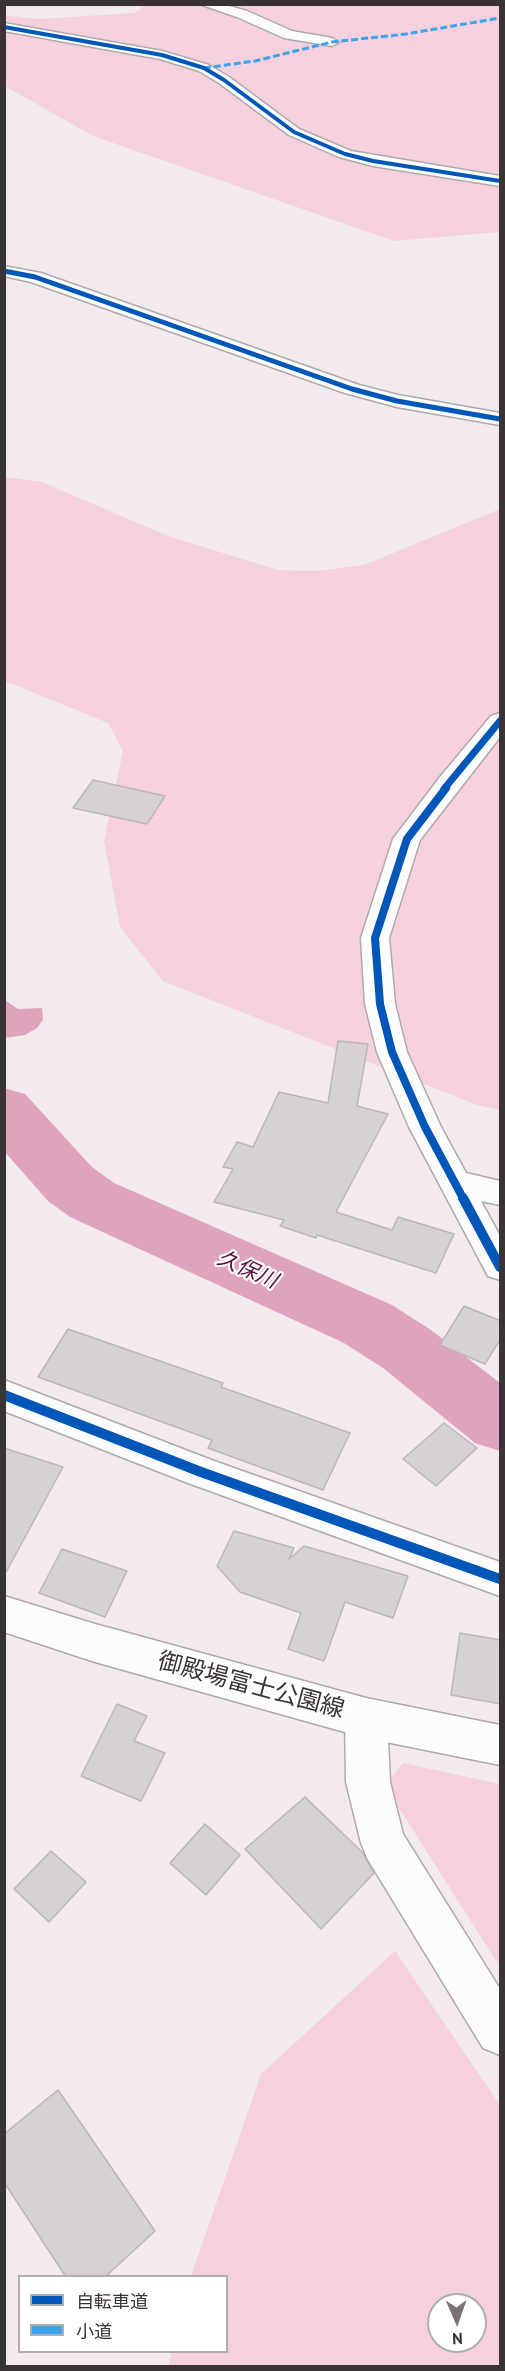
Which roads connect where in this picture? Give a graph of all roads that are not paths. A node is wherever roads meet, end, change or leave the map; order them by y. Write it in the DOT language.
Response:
graph roads {
  1 [pos="205,4"];
  2 [pos="4,27"];
  3 [pos="332,42"];
  4 [pos="501,181"];
  5 [pos="4,271"];
  6 [pos="501,419"];
  7 [pos="501,721"];
  8 [pos="454,1182"];
  9 [pos="501,1193"];
  10 [pos="501,1267"];
  11 [pos="4,1395"];
  12 [pos="501,1580"];
  13 [pos="4,1614"];
  14 [pos="366,1718"];
  15 [pos="501,1745"];
  16 [pos="501,2031"];
  1 -- 3 [label="street"];
  2 -- 4 [label="street"];
  5 -- 6 [label="street"];
  7 -- 8 [label="street"];
  8 -- 9 [label="street"];
  8 -- 10 [label="street"];
  11 -- 12 [label="street"];
  13 -- 14 [label="street, 御殿場富士公園線"];
  14 -- 15 [label="street, 御殿場富士公園線"];
  14 -- 16 [label="street"];
}
